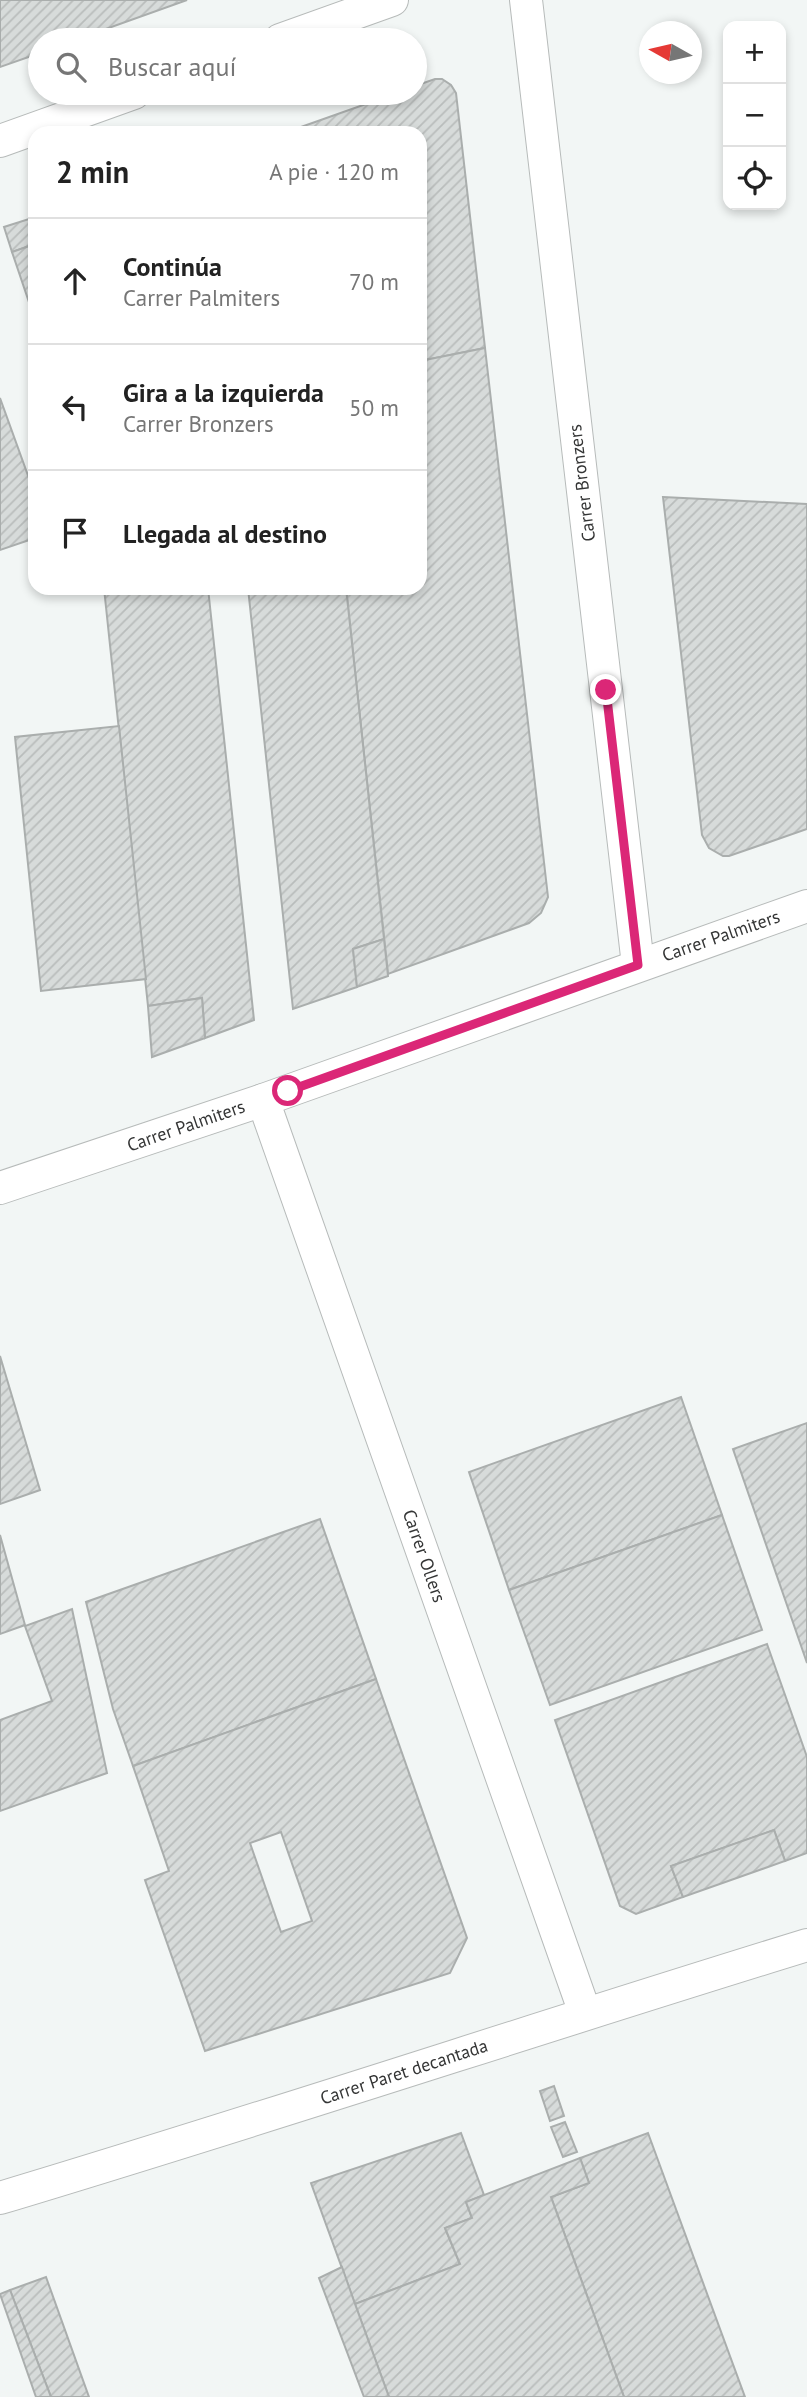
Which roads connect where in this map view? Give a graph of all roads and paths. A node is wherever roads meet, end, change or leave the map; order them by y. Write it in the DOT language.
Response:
graph roads {
  1 [pos="392,0"];
  2 [pos="526,0"];
  3 [pos="314,28"];
  4 [pos="100,105"];
  5 [pos="42,126"];
  6 [pos="28,131"];
  7 [pos="0,141"];
  8 [pos="807,906"];
  9 [pos="638,965"];
  10 [pos="263,1100"];
  11 [pos="0,1188"];
  12 [pos="807,1945"];
  13 [pos="585,2013"];
  14 [pos="0,2198"];
  1 -- 3 [label="street"];
  2 -- 9 [label="street, Carrer Bronzers"];
  4 -- 5 [label="street"];
  6 -- 7 [label="street"];
  8 -- 9 [label="street, Carrer Palmiters"];
  9 -- 10 [label="street, Carrer Palmiters"];
  10 -- 11 [label="street, Carrer Palmiters"];
  10 -- 13 [label="street, Carrer Ollers"];
  12 -- 13 [label="street, Carrer Paret decantada"];
  13 -- 14 [label="street, Carrer Paret decantada"];
}
